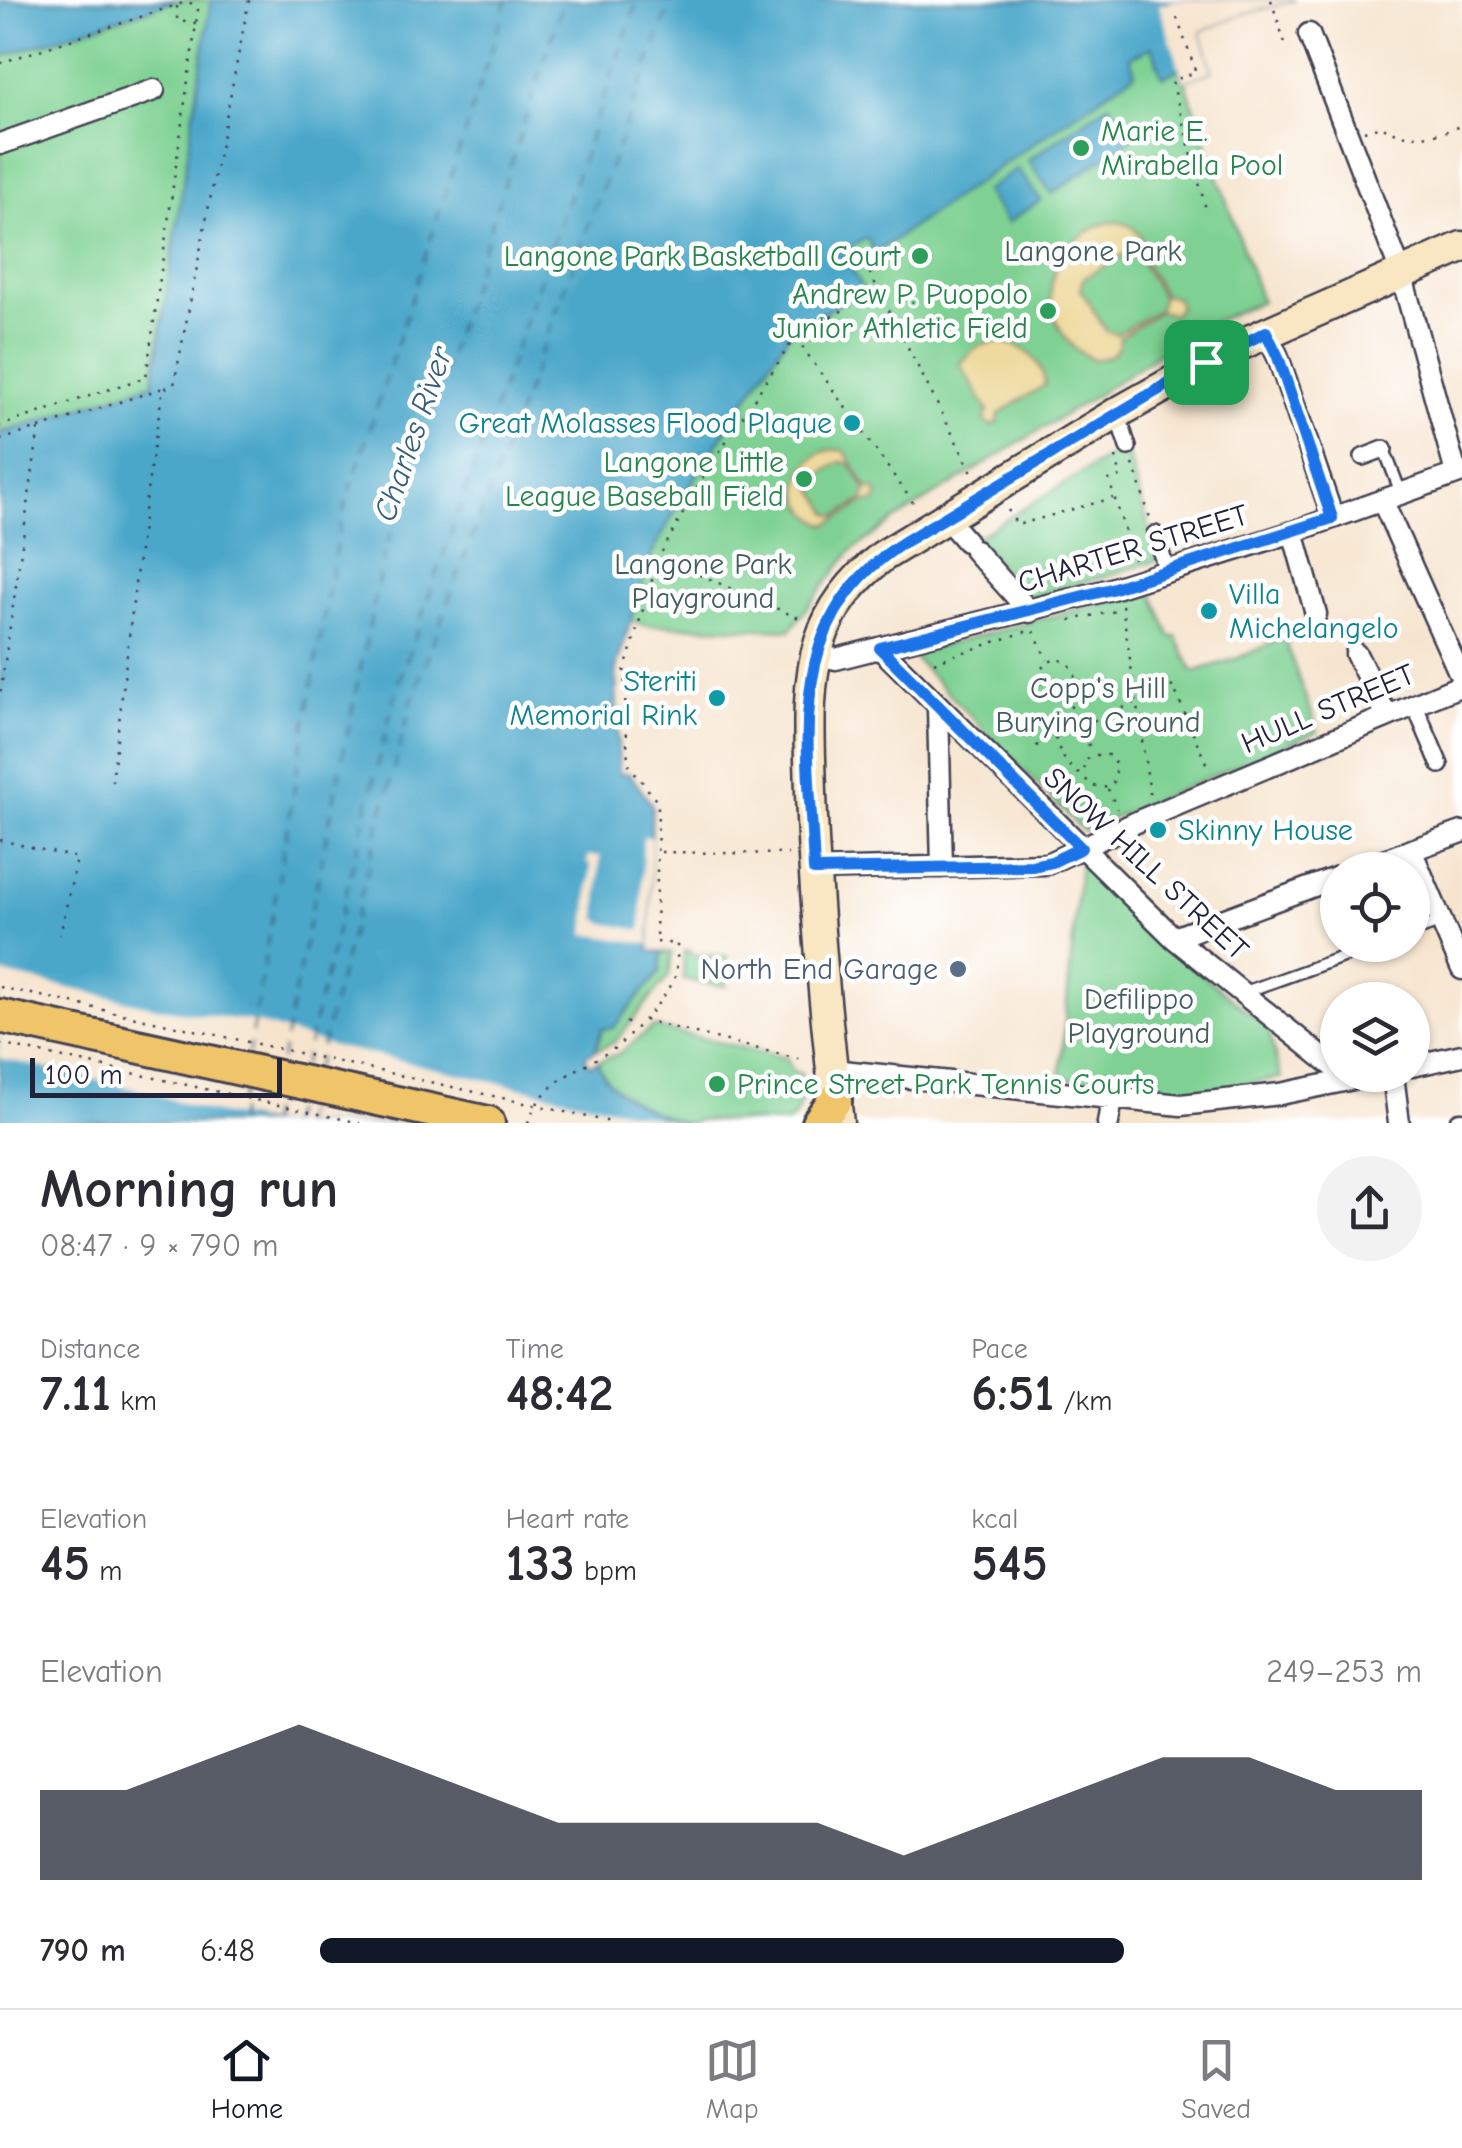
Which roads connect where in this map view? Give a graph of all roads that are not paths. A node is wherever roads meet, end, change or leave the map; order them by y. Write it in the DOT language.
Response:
graph roads {
  1 [pos="1309,34"];
  2 [pos="154,90"];
  3 [pos="0,144"];
  4 [pos="1462,247"];
  5 [pos="1401,273"];
  6 [pos="1266,332"];
  7 [pos="1116,413"];
  8 [pos="1384,449"];
  9 [pos="1121,450"];
  10 [pos="1363,457"];
  11 [pos="1459,472"];
  12 [pos="1391,496"];
  13 [pos="945,517"];
  14 [pos="1332,518"];
  15 [pos="1293,532"];
  16 [pos="1155,534"];
  17 [pos="1167,572"];
  18 [pos="1030,612"];
  19 [pos="1316,614"];
  20 [pos="880,648"];
  21 [pos="1356,654"];
  22 [pos="816,656"];
  23 [pos="1462,682"];
  24 [pos="1415,706"];
  25 [pos="938,708"];
  26 [pos="1387,716"];
  27 [pos="1440,765"];
  28 [pos="1462,832"];
  29 [pos="1081,848"];
  30 [pos="1411,850"];
  31 [pos="1406,852"];
  32 [pos="804,862"];
  33 [pos="942,867"];
  34 [pos="1320,884"];
  35 [pos="1442,922"];
  36 [pos="1430,926"];
  37 [pos="1174,938"];
  38 [pos="1328,962"];
  39 [pos="1462,969"];
  40 [pos="1241,993"];
  41 [pos="0,1016"];
  42 [pos="1462,1055"];
  43 [pos="1320,1057"];
  44 [pos="1430,1062"];
  45 [pos="1320,1082"];
  46 [pos="1395,1092"];
  47 [pos="1112,1098"];
  48 [pos="831,1104"];
  49 [pos="488,1123"];
  50 [pos="1108,1123"];
  51 [pos="1399,1123"];
  1 -- 5 [label="street"];
  2 -- 3 [label="street"];
  4 -- 5 [label="main road"];
  5 -- 6 [label="main road"];
  5 -- 11 [label="street"];
  6 -- 7 [label="main road"];
  6 -- 14 [label="street"];
  7 -- 9 [label="street"];
  7 -- 13 [label="main road"];
  8 -- 10 [label="street"];
  8 -- 12 [label="lane"];
  11 -- 12 [label="street, CHARTER STREET"];
  12 -- 14 [label="street, CHARTER STREET"];
  12 -- 23 [label="street"];
  13 -- 18 [label="street"];
  13 -- 22 [label="main road"];
  14 -- 15 [label="street, CHARTER STREET"];
  15 -- 17 [label="street, CHARTER STREET"];
  15 -- 19 [label="street"];
  16 -- 17 [label="street"];
  17 -- 18 [label="street, CHARTER STREET"];
  18 -- 20 [label="street, CHARTER STREET"];
  20 -- 22 [label="street, CHARTER STREET"];
  20 -- 25 [label="street, SNOW HILL STREET"];
  21 -- 26 [label="street"];
  22 -- 32 [label="main road"];
  23 -- 24 [label="street, HULL STREET"];
  24 -- 26 [label="street, HULL STREET"];
  24 -- 27 [label="street"];
  25 -- 29 [label="street, SNOW HILL STREET"];
  25 -- 33 [label="street"];
  26 -- 29 [label="street, HULL STREET"];
  28 -- 30 [label="street"];
  29 -- 33 [label="street, HULL STREET"];
  29 -- 37 [label="street, SNOW HILL STREET"];
  30 -- 31 [label="street"];
  30 -- 35 [label="street"];
  32 -- 33 [label="street, HULL STREET"];
  32 -- 48 [label="main road"];
  34 -- 37 [label="street"];
  35 -- 36 [label="lane"];
  35 -- 39 [label="street"];
  37 -- 40 [label="street, SNOW HILL STREET"];
  38 -- 40 [label="lane"];
  40 -- 43 [label="street, SNOW HILL STREET"];
  41 -- 49 [label="main road"];
  42 -- 44 [label="street"];
  45 -- 47 [label="street"];
  46 -- 51 [label="street"];
  47 -- 48 [label="street"];
  47 -- 50 [label="street"];
}
